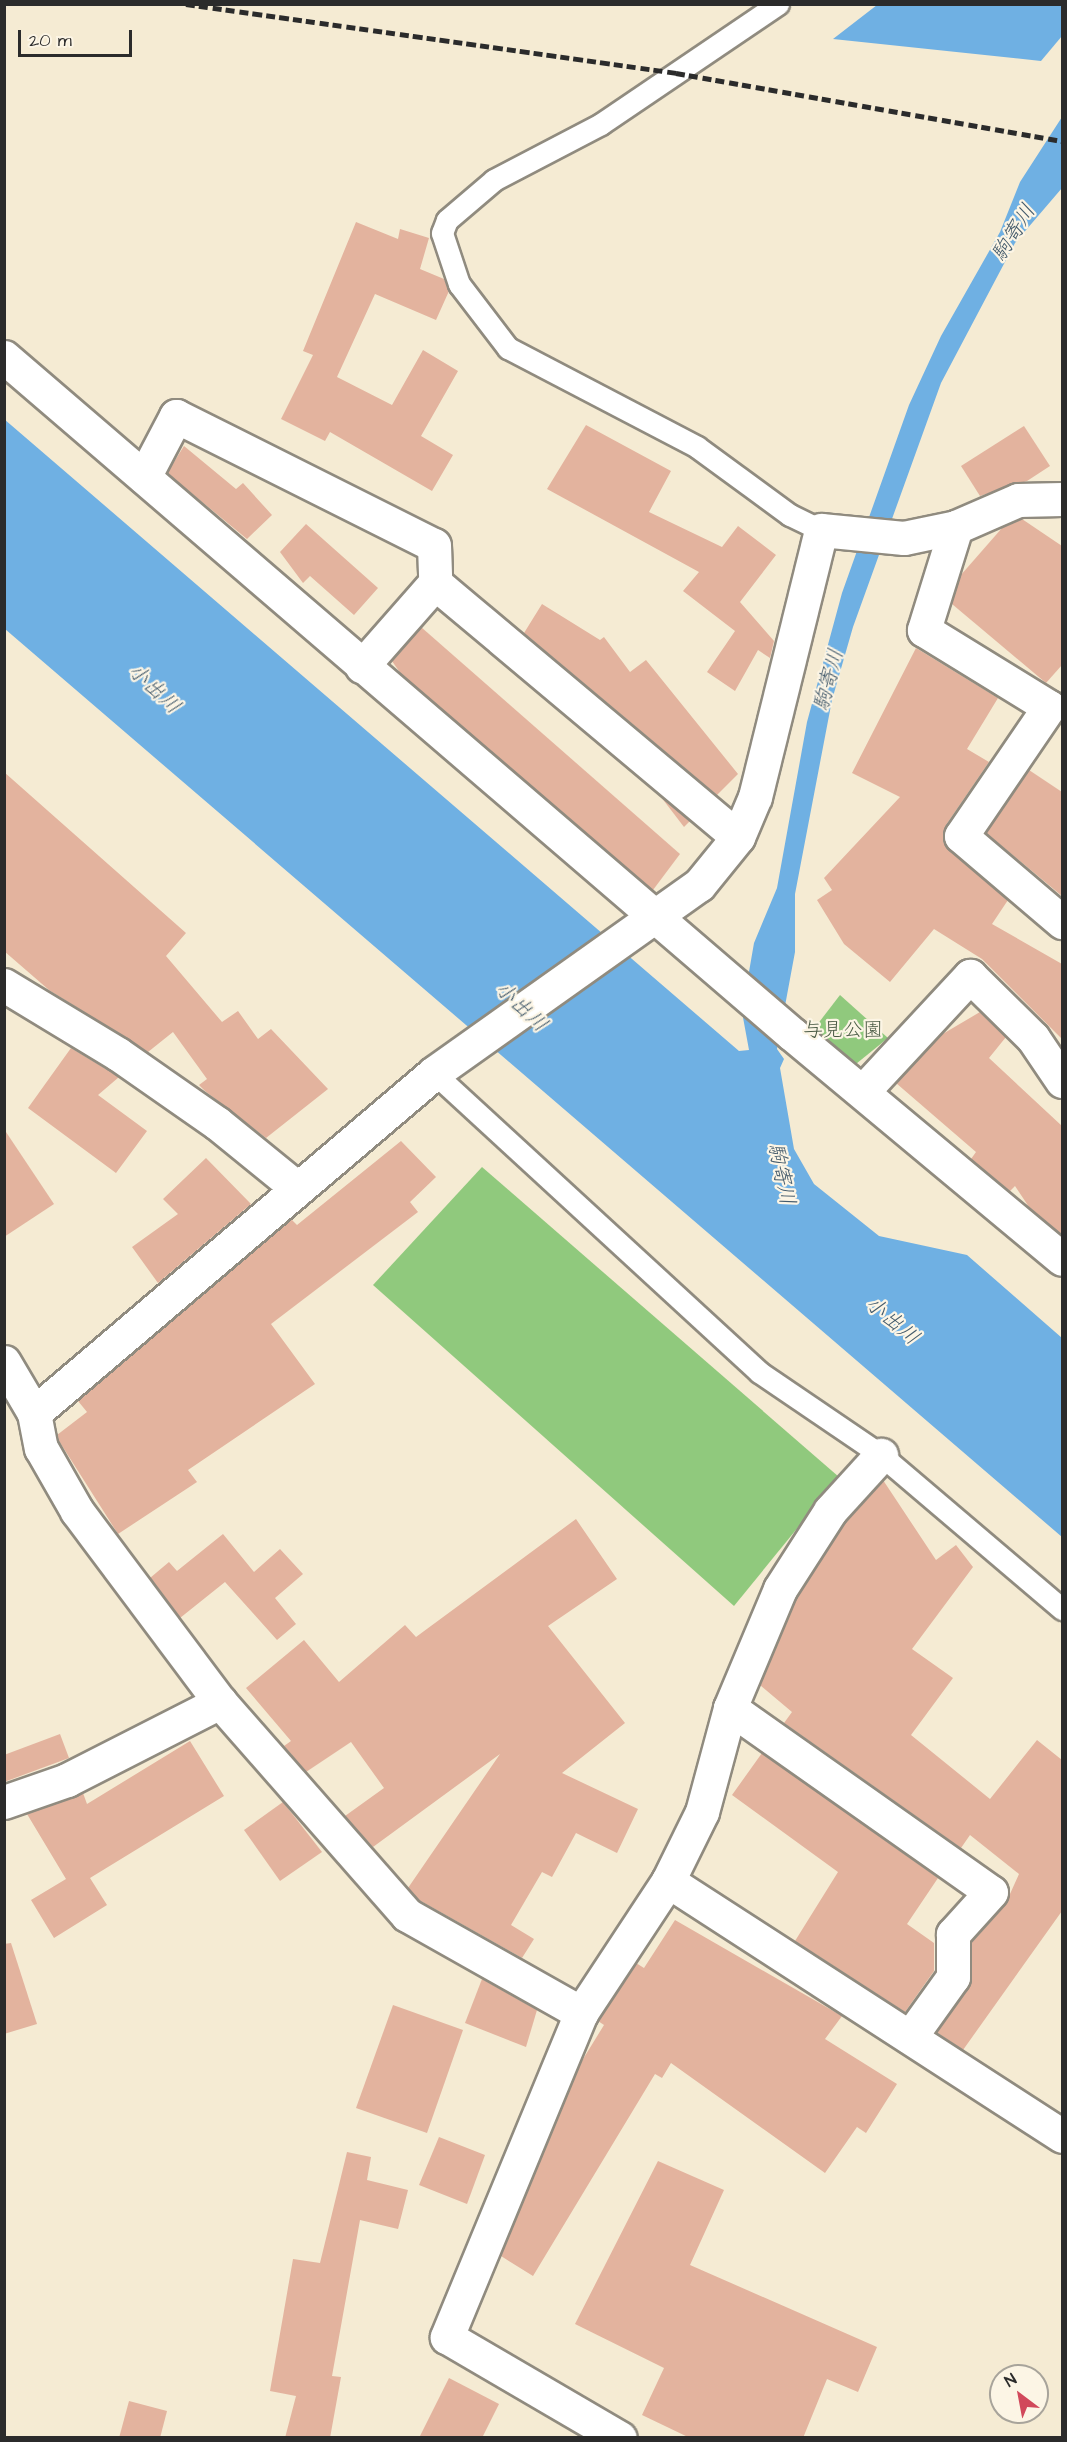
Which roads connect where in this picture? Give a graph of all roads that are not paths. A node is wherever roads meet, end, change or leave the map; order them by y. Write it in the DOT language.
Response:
graph roads {
  1 [pos="778,4"];
  2 [pos="4,357"];
  3 [pos="144,477"];
  4 [pos="1062,499"];
  5 [pos="956,527"];
  6 [pos="832,530"];
  7 [pos="435,583"];
  8 [pos="362,666"];
  9 [pos="738,837"];
  10 [pos="654,922"];
  11 [pos="1062,922"];
  12 [pos="4,985"];
  13 [pos="439,1069"];
  14 [pos="1062,1081"];
  15 [pos="864,1090"];
  16 [pos="297,1188"];
  17 [pos="1062,1259"];
  18 [pos="4,1362"];
  19 [pos="34,1413"];
  20 [pos="881,1455"];
  21 [pos="1062,1609"];
  22 [pos="220,1702"];
  23 [pos="730,1707"];
  24 [pos="4,1802"];
  25 [pos="668,1881"];
  26 [pos="581,2013"];
  27 [pos="910,2037"];
  28 [pos="1062,2136"];
  29 [pos="620,2438"];
  1 -- 6 [label="lane"];
  2 -- 3 [label="street"];
  3 -- 7 [label="street"];
  3 -- 8 [label="street"];
  4 -- 5 [label="street"];
  5 -- 6 [label="street"];
  5 -- 11 [label="street"];
  6 -- 9 [label="street"];
  7 -- 8 [label="street"];
  7 -- 9 [label="street"];
  8 -- 10 [label="street"];
  9 -- 10 [label="street"];
  10 -- 13 [label="street"];
  10 -- 15 [label="street"];
  12 -- 16 [label="street"];
  13 -- 16 [label="street"];
  13 -- 20 [label="lane"];
  14 -- 15 [label="street"];
  15 -- 17 [label="street"];
  16 -- 19 [label="street"];
  18 -- 19 [label="street"];
  19 -- 22 [label="street"];
  20 -- 21 [label="lane"];
  20 -- 23 [label="street"];
  22 -- 24 [label="street"];
  22 -- 26 [label="street"];
  23 -- 25 [label="street"];
  23 -- 27 [label="street"];
  25 -- 26 [label="street"];
  25 -- 27 [label="street"];
  26 -- 29 [label="street"];
  27 -- 28 [label="street"];
}
